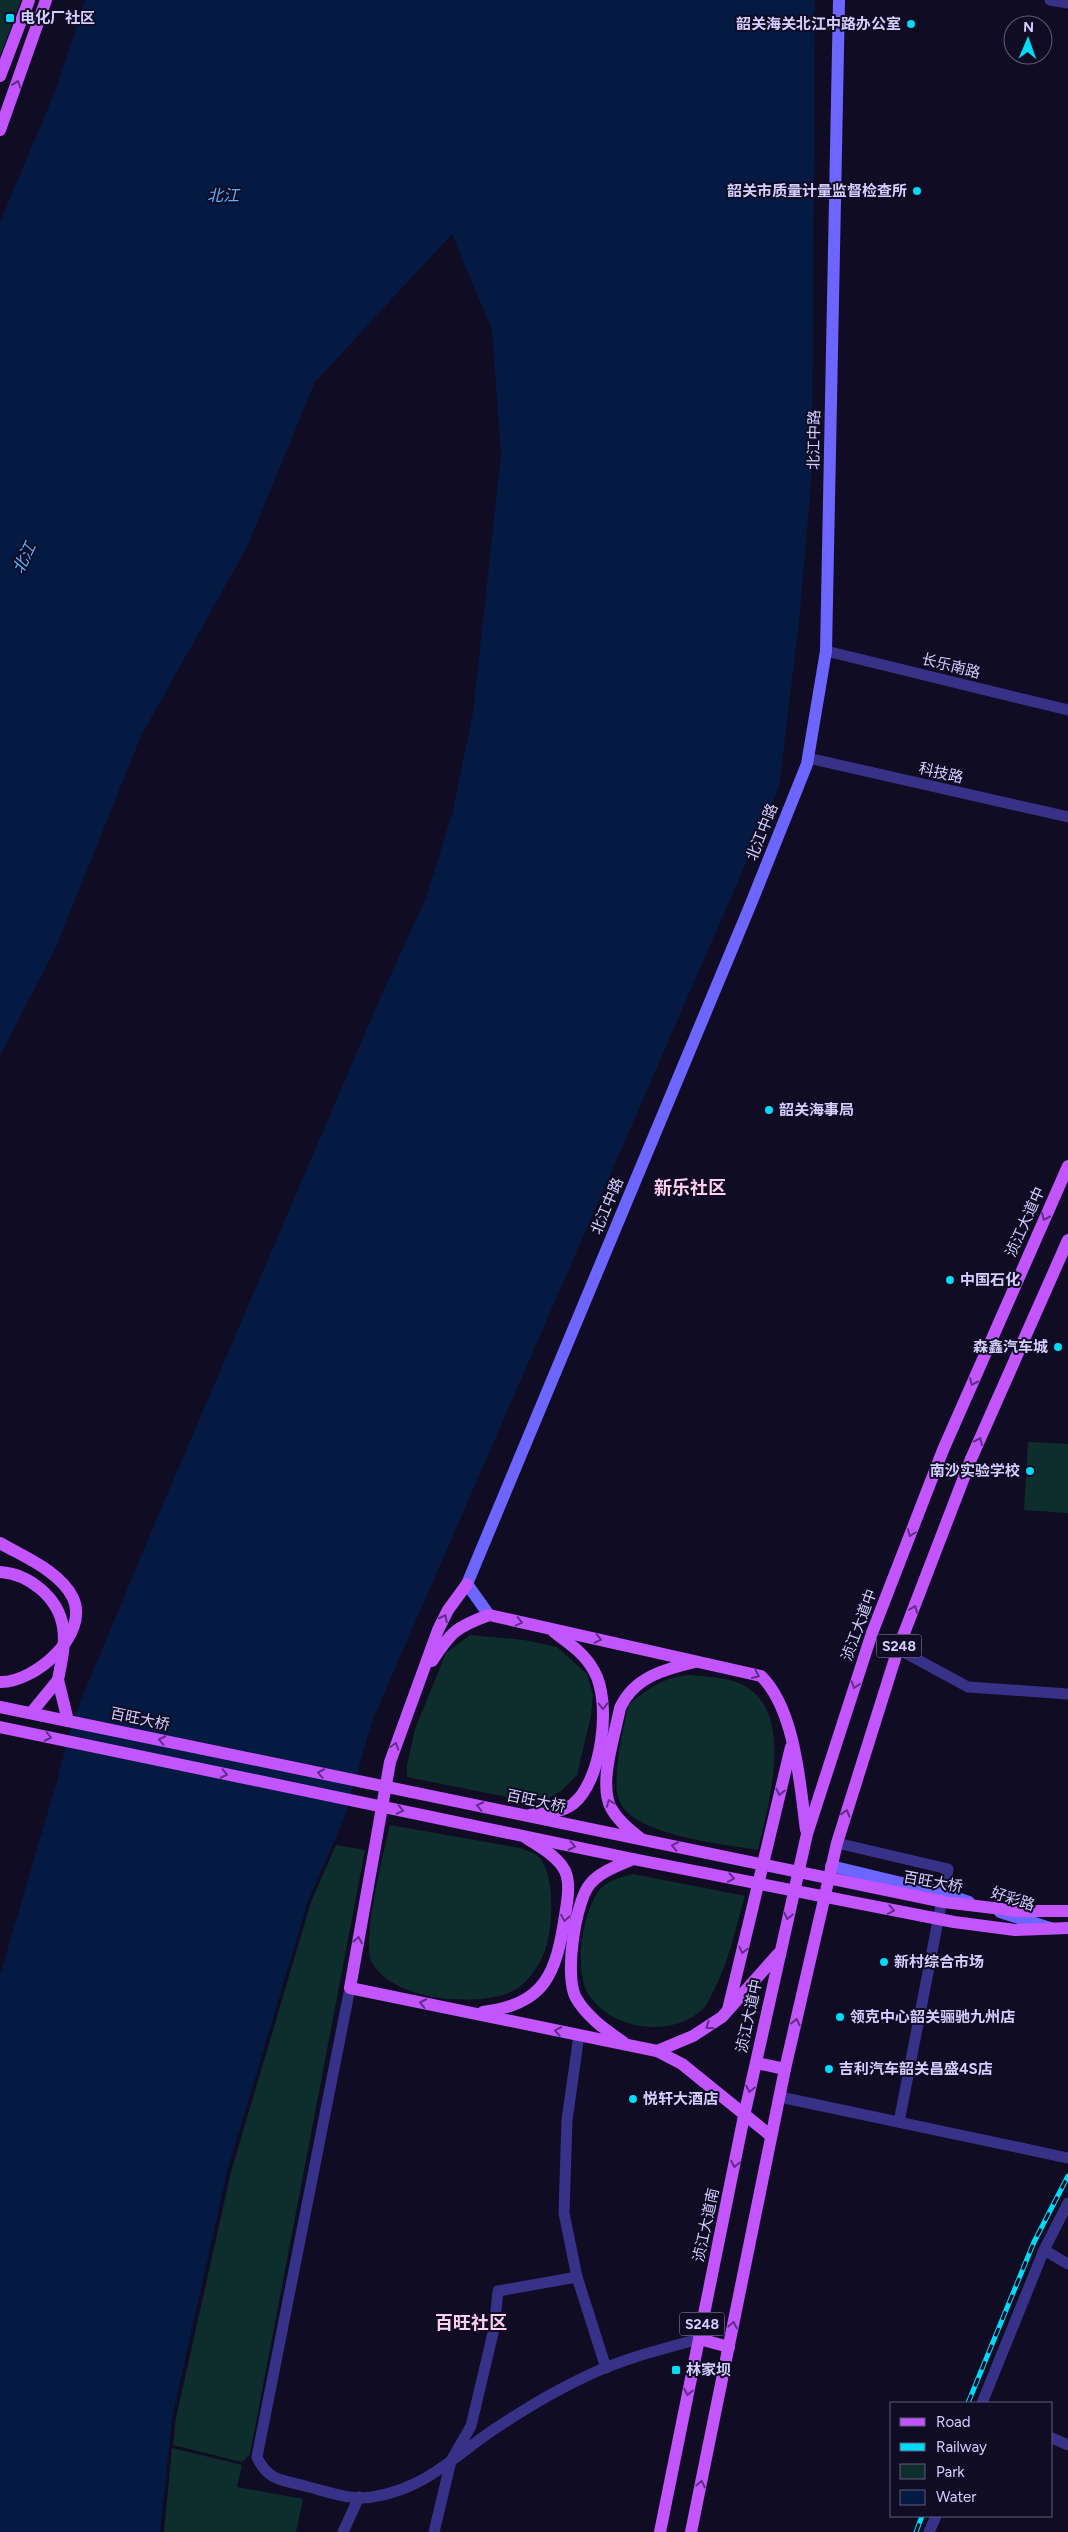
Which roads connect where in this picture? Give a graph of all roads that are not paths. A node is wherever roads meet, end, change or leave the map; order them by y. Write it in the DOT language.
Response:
graph roads {
  1 [pos="28,0"];
  2 [pos="46,0"];
  3 [pos="838,0"];
  4 [pos="1050,0"];
  5 [pos="1068,3"];
  6 [pos="0,76"];
  7 [pos="0,130"];
  8 [pos="826,651"];
  9 [pos="1068,710"];
  10 [pos="808,758"];
  11 [pos="1068,817"];
  12 [pos="1067,1171"];
  13 [pos="1068,1240"];
  14 [pos="0,1543"];
  15 [pos="0,1572"];
  16 [pos="467,1584"];
  17 [pos="489,1615"];
  18 [pos="550,1628"];
  19 [pos="898,1649"];
  20 [pos="698,1661"];
  21 [pos="420,1679"];
  22 [pos="58,1680"];
  23 [pos="0,1682"];
  24 [pos="1068,1694"];
  25 [pos="0,1707"];
  26 [pos="31,1713"];
  27 [pos="68,1721"];
  28 [pos="0,1727"];
  29 [pos="792,1744"];
  30 [pos="528,1816"];
  31 [pos="807,1834"];
  32 [pos="524,1836"];
  33 [pos="641,1839"];
  34 [pos="837,1843"];
  35 [pos="633,1859"];
  36 [pos="831,1866"];
  37 [pos="943,1893"];
  38 [pos="1068,1912"];
  39 [pos="1068,1928"];
  40 [pos="1068,1934"];
  41 [pos="780,1953"];
  42 [pos="350,1988"];
  43 [pos="728,2010"];
  44 [pos="470,2013"];
  45 [pos="580,2035"];
  46 [pos="625,2044"];
  47 [pos="657,2051"];
  48 [pos="756,2063"];
  49 [pos="785,2070"];
  50 [pos="780,2096"];
  51 [pos="744,2116"];
  52 [pos="900,2122"];
  53 [pos="771,2136"];
  54 [pos="1068,2158"];
  55 [pos="1068,2203"];
  56 [pos="1044,2250"];
  57 [pos="1068,2264"];
  58 [pos="577,2277"];
  59 [pos="699,2339"];
  60 [pos="728,2347"];
  61 [pos="606,2368"];
  62 [pos="982,2402"];
  63 [pos="1053,2438"];
  64 [pos="1068,2445"];
  65 [pos="451,2460"];
  66 [pos="359,2497"];
  67 [pos="936,2517"];
  68 [pos="343,2532"];
  69 [pos="434,2532"];
  70 [pos="660,2532"];
  71 [pos="691,2532"];
  72 [pos="929,2532"];
  1 -- 6 [label="main road"];
  7 -- 2 [label="main road, one-way"];
  3 -- 8 [label="street, 北江中路"];
  4 -- 5 [label="street"];
  8 -- 9 [label="street, 长乐南路"];
  8 -- 10 [label="street, 北江中路"];
  10 -- 11 [label="street, 科技路"];
  10 -- 16 [label="street, 北江中路"];
  12 -- 31 [label="main road, 浈江大道中 / S248, one-way"];
  19 -- 13 [label="main road, S248, one-way"];
  14 -- 23 [label="main road"];
  15 -- 22 [label="main road, bridge"];
  16 -- 17 [label="street"];
  21 -- 16 [label="main road, one-way"];
  17 -- 18 [label="main road, one-way"];
  17 -- 21 [label="main road"];
  18 -- 20 [label="main road, one-way"];
  18 -- 30 [label="main road, one-way"];
  19 -- 24 [label="street"];
  34 -- 19 [label="main road, S248, one-way"];
  20 -- 29 [label="main road, one-way"];
  33 -- 20 [label="main road, one-way"];
  42 -- 21 [label="main road, one-way"];
  22 -- 26 [label="main road"];
  22 -- 27 [label="main road"];
  25 -- 26 [label="main road, 百旺大桥, bridge"];
  26 -- 27 [label="main road, 百旺大桥, bridge"];
  30 -- 27 [label="main road, 百旺大桥, one-way, bridge"];
  28 -- 32 [label="main road, one-way, bridge"];
  29 -- 31 [label="main road"];
  29 -- 43 [label="main road, one-way"];
  30 -- 33 [label="main road, 百旺大桥, bridge"];
  31 -- 41 [label="main road, 浈江大道中 / S248, one-way"];
  32 -- 35 [label="main road, one-way, bridge"];
  32 -- 44 [label="main road, one-way"];
  38 -- 33 [label="main road, 百旺大桥, one-way, bridge"];
  34 -- 36 [label="main road, S248"];
  34 -- 37 [label="street"];
  35 -- 39 [label="main road, one-way, bridge"];
  35 -- 46 [label="main road"];
  36 -- 37 [label="street, 好彩路"];
  49 -- 36 [label="main road, S248, one-way"];
  37 -- 40 [label="street, 好彩路"];
  37 -- 52 [label="street"];
  41 -- 43 [label="main road"];
  41 -- 48 [label="main road, 浈江大道中 / S248"];
  44 -- 42 [label="main road, one-way"];
  42 -- 66 [label="street"];
  43 -- 47 [label="main road, one-way"];
  45 -- 44 [label="main road, one-way"];
  45 -- 46 [label="main road"];
  45 -- 58 [label="street"];
  46 -- 47 [label="main road"];
  47 -- 51 [label="main road"];
  48 -- 49 [label="main road"];
  48 -- 51 [label="main road, 浈江大道中 / S248, one-way"];
  49 -- 50 [label="main road, S248"];
  50 -- 52 [label="street"];
  50 -- 53 [label="main road, S248"];
  51 -- 53 [label="main road"];
  51 -- 59 [label="main road, 浈江大道南 / S248, one-way"];
  52 -- 54 [label="street"];
  60 -- 53 [label="main road, S248, one-way"];
  55 -- 56 [label="street"];
  56 -- 57 [label="street"];
  56 -- 62 [label="street"];
  58 -- 61 [label="street"];
  58 -- 65 [label="street"];
  59 -- 60 [label="main road, S248"];
  59 -- 61 [label="street"];
  59 -- 70 [label="main road, 浈江大道南 / S248, one-way"];
  71 -- 60 [label="main road, S248, one-way"];
  61 -- 65 [label="street"];
  63 -- 64 [label="street"];
  65 -- 66 [label="street"];
  65 -- 69 [label="street"];
  66 -- 68 [label="street"];
  67 -- 72 [label="street"];
}
